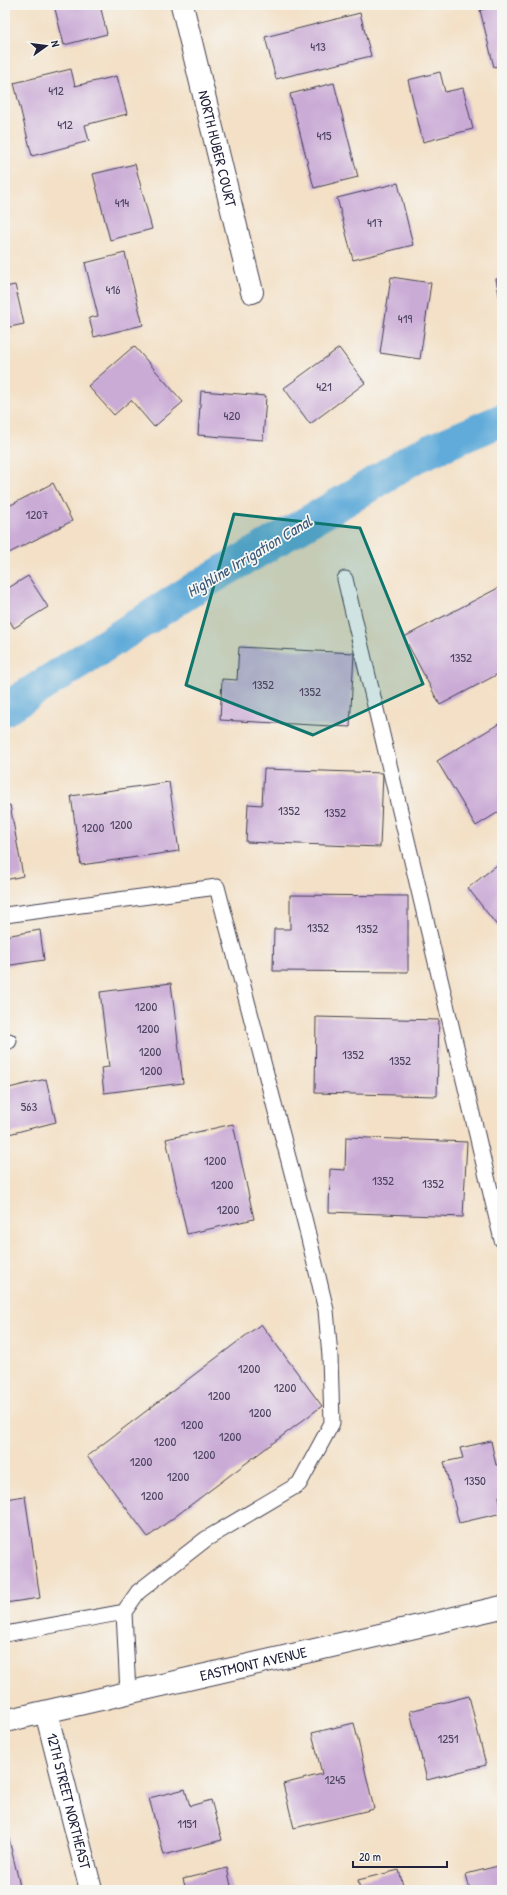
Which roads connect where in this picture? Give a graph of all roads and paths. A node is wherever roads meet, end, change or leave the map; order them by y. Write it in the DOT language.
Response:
graph roads {
  1 [pos="182,5"];
  2 [pos="252,292"];
  3 [pos="345,578"];
  4 [pos="5,915"];
  5 [pos="502,1240"];
  6 [pos="502,1607"];
  7 [pos="124,1612"];
  8 [pos="5,1634"];
  9 [pos="128,1693"];
  10 [pos="46,1712"];
  11 [pos="5,1721"];
  12 [pos="91,1890"];
  1 -- 2 [label="main road, NORTH HUBER COURT"];
  3 -- 5 [label="lane"];
  4 -- 7 [label="lane"];
  6 -- 9 [label="main road, EASTMONT AVENUE"];
  7 -- 8 [label="lane"];
  7 -- 9 [label="lane"];
  9 -- 10 [label="main road, EASTMONT AVENUE"];
  10 -- 11 [label="main road, EASTMONT AVENUE"];
  10 -- 12 [label="main road, 12TH STREET NORTHEAST"];
}
